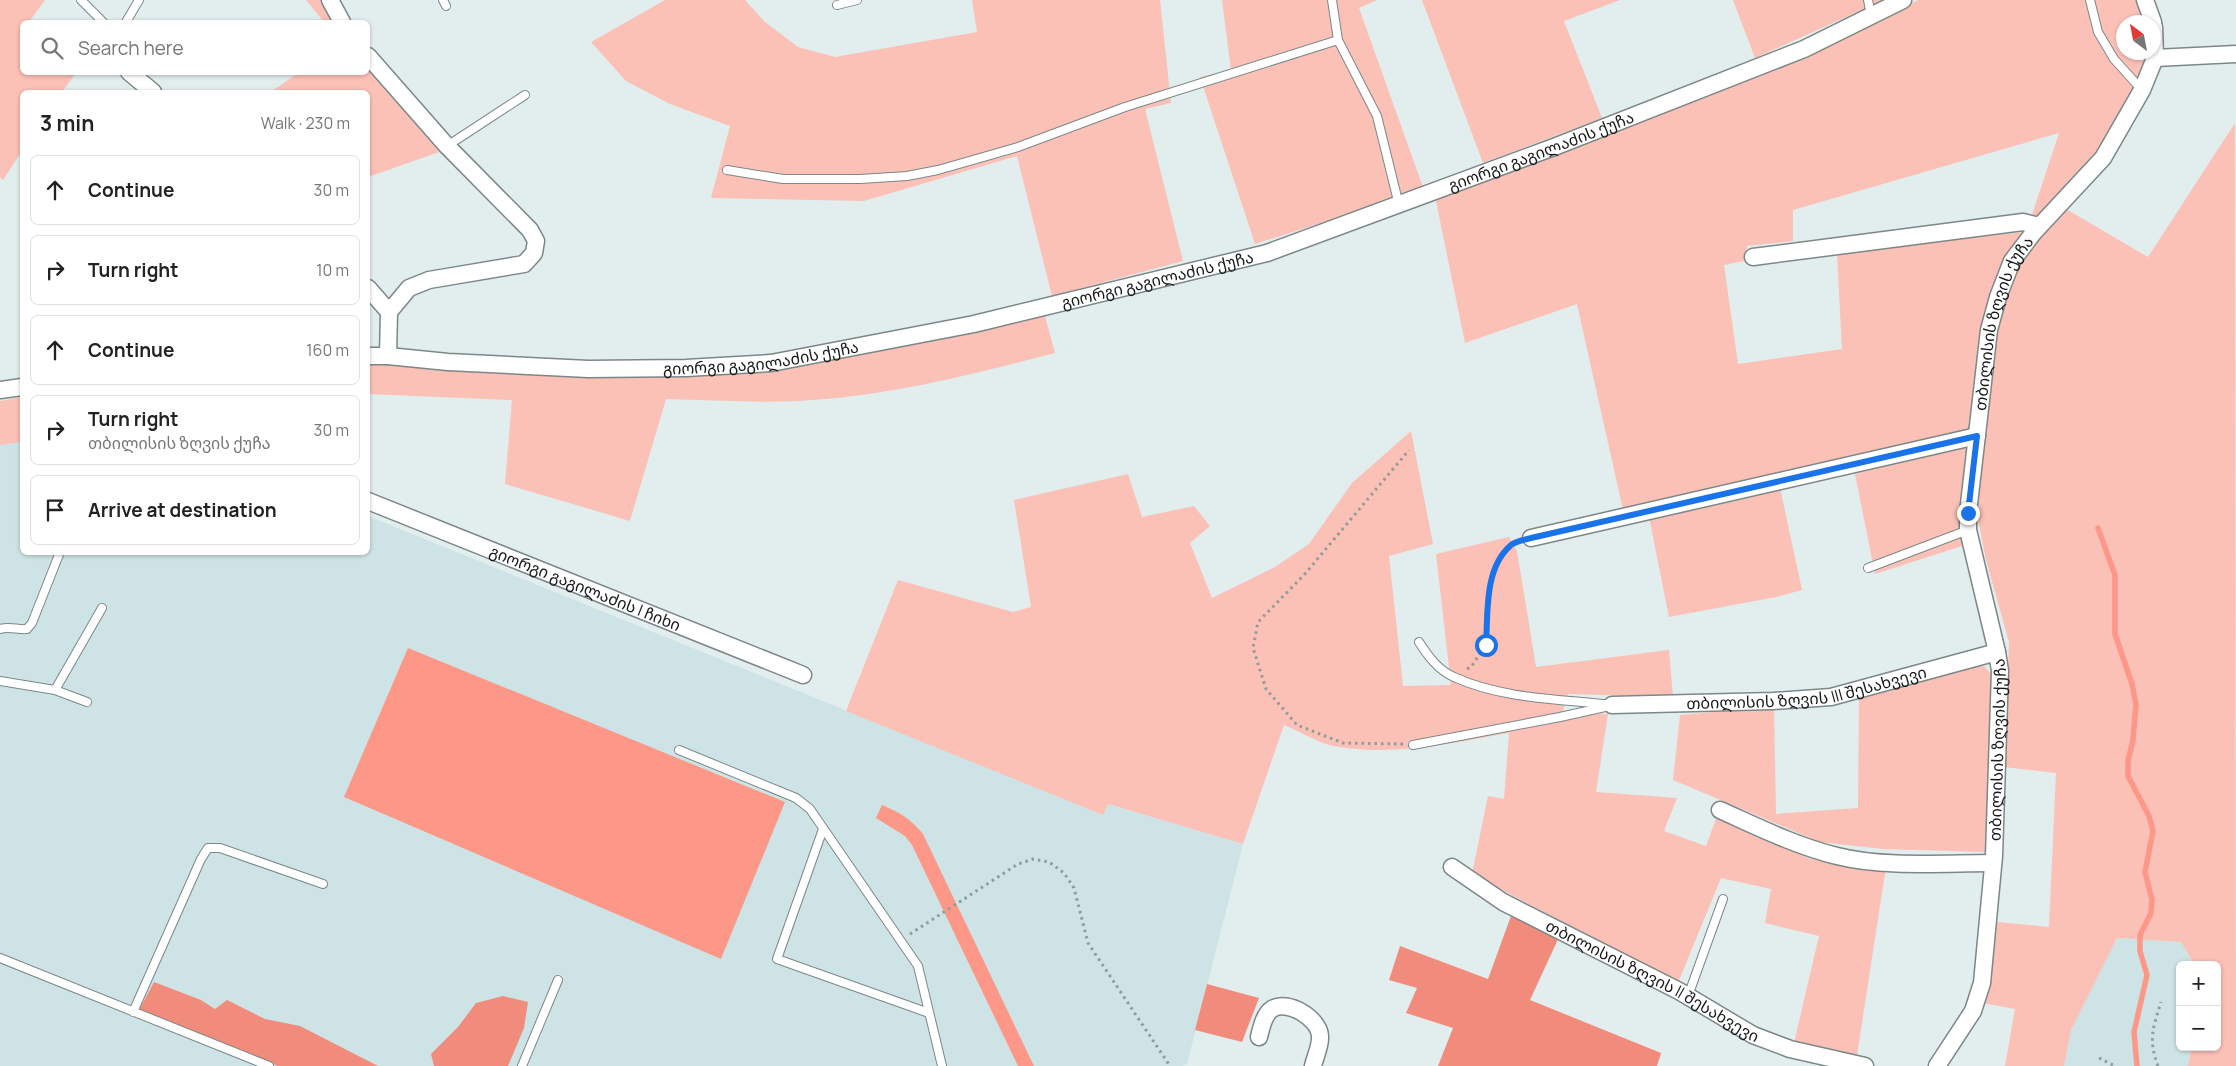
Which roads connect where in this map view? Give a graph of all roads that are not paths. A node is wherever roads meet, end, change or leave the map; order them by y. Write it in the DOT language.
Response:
graph roads {
  1 [pos="81,0"];
  2 [pos="139,0"];
  3 [pos="330,0"];
  4 [pos="857,0"];
  5 [pos="1332,0"];
  6 [pos="1903,0"];
  7 [pos="2090,0"];
  8 [pos="2145,0"];
  9 [pos="837,5"];
  10 [pos="1869,8"];
  11 [pos="2150,15"];
  12 [pos="100,20"];
  13 [pos="127,20"];
  14 [pos="341,20"];
  15 [pos="1338,40"];
  16 [pos="2236,54"];
  17 [pos="370,58"];
  18 [pos="2161,58"];
  19 [pos="2154,60"];
  20 [pos="133,75"];
  21 [pos="151,90"];
  22 [pos="2142,90"];
  23 [pos="525,96"];
  24 [pos="447,146"];
  25 [pos="727,170"];
  26 [pos="1399,205"];
  27 [pos="2039,226"];
  28 [pos="1753,257"];
  29 [pos="370,290"];
  30 [pos="388,312"];
  31 [pos="370,356"];
  32 [pos="388,356"];
  33 [pos="1,386"];
  34 [pos="20,388"];
  35 [pos="1977,436"];
  36 [pos="370,502"];
  37 [pos="1968,530"];
  38 [pos="1531,538"];
  39 [pos="59,555"];
  40 [pos="1868,568"];
  41 [pos="102,608"];
  42 [pos="0,629"];
  43 [pos="1419,642"];
  44 [pos="1997,652"];
  45 [pos="803,675"];
  46 [pos="0,682"];
  47 [pos="55,690"];
  48 [pos="87,702"];
  49 [pos="1612,705"];
  50 [pos="1413,744"];
  51 [pos="679,750"];
  52 [pos="1720,810"];
  53 [pos="823,829"];
  54 [pos="1994,863"];
  55 [pos="1452,867"];
  56 [pos="322,884"];
  57 [pos="1723,899"];
  58 [pos="0,958"];
  59 [pos="558,980"];
  60 [pos="1688,996"];
  61 [pos="133,1012"];
  62 [pos="929,1013"];
  63 [pos="1259,1037"];
  64 [pos="269,1066"];
  65 [pos="522,1066"];
  66 [pos="942,1066"];
  67 [pos="1313,1066"];
  68 [pos="1865,1066"];
  69 [pos="1936,1066"];
  1 -- 12 [label="lane"];
  2 -- 13 [label="lane"];
  3 -- 14 [label="street"];
  4 -- 9 [label="lane"];
  5 -- 15 [label="lane"];
  6 -- 10 [label="street, გიორგი გაგილაძის ქუჩა"];
  7 -- 22 [label="lane"];
  8 -- 11 [label="street"];
  10 -- 26 [label="street, გიორგი გაგილაძის ქუჩა"];
  15 -- 25 [label="lane"];
  15 -- 26 [label="lane"];
  16 -- 18 [label="street"];
  17 -- 24 [label="street"];
  19 -- 22 [label="street, თბილისის ზღვის ქუჩა"];
  20 -- 21 [label="street"];
  22 -- 27 [label="street, თბილისის ზღვის ქუჩა"];
  23 -- 24 [label="lane"];
  24 -- 30 [label="street"];
  26 -- 32 [label="street, გიორგი გაგილაძის ქუჩა"];
  27 -- 28 [label="street"];
  27 -- 35 [label="street, თბილისის ზღვის ქუჩა"];
  29 -- 30 [label="street"];
  30 -- 32 [label="street"];
  31 -- 32 [label="street, გიორგი გაგილაძის ქუჩა"];
  33 -- 34 [label="street"];
  35 -- 37 [label="street, თბილისის ზღვის ქუჩა"];
  35 -- 38 [label="street"];
  36 -- 45 [label="street, გიორგი გაგილაძის I ჩიხი"];
  37 -- 40 [label="lane"];
  37 -- 44 [label="street, თბილისის ზღვის ქუჩა"];
  39 -- 42 [label="lane"];
  41 -- 47 [label="lane"];
  43 -- 49 [label="lane"];
  44 -- 49 [label="street, თბილისის ზღვის III შესახვევი"];
  44 -- 54 [label="street, თბილისის ზღვის ქუჩა"];
  46 -- 47 [label="lane"];
  47 -- 48 [label="lane"];
  49 -- 50 [label="lane"];
  51 -- 53 [label="lane"];
  52 -- 54 [label="street"];
  53 -- 62 [label="lane"];
  53 -- 62 [label="lane"];
  54 -- 69 [label="street, თბილისის ზღვის ქუჩა"];
  55 -- 60 [label="street, თბილისის ზღვის II შესახვევი"];
  56 -- 61 [label="lane"];
  57 -- 60 [label="lane"];
  58 -- 61 [label="lane"];
  59 -- 65 [label="lane"];
  60 -- 68 [label="street, თბილისის ზღვის II შესახვევი"];
  61 -- 64 [label="lane"];
  62 -- 66 [label="lane"];
  63 -- 67 [label="street"];
}
